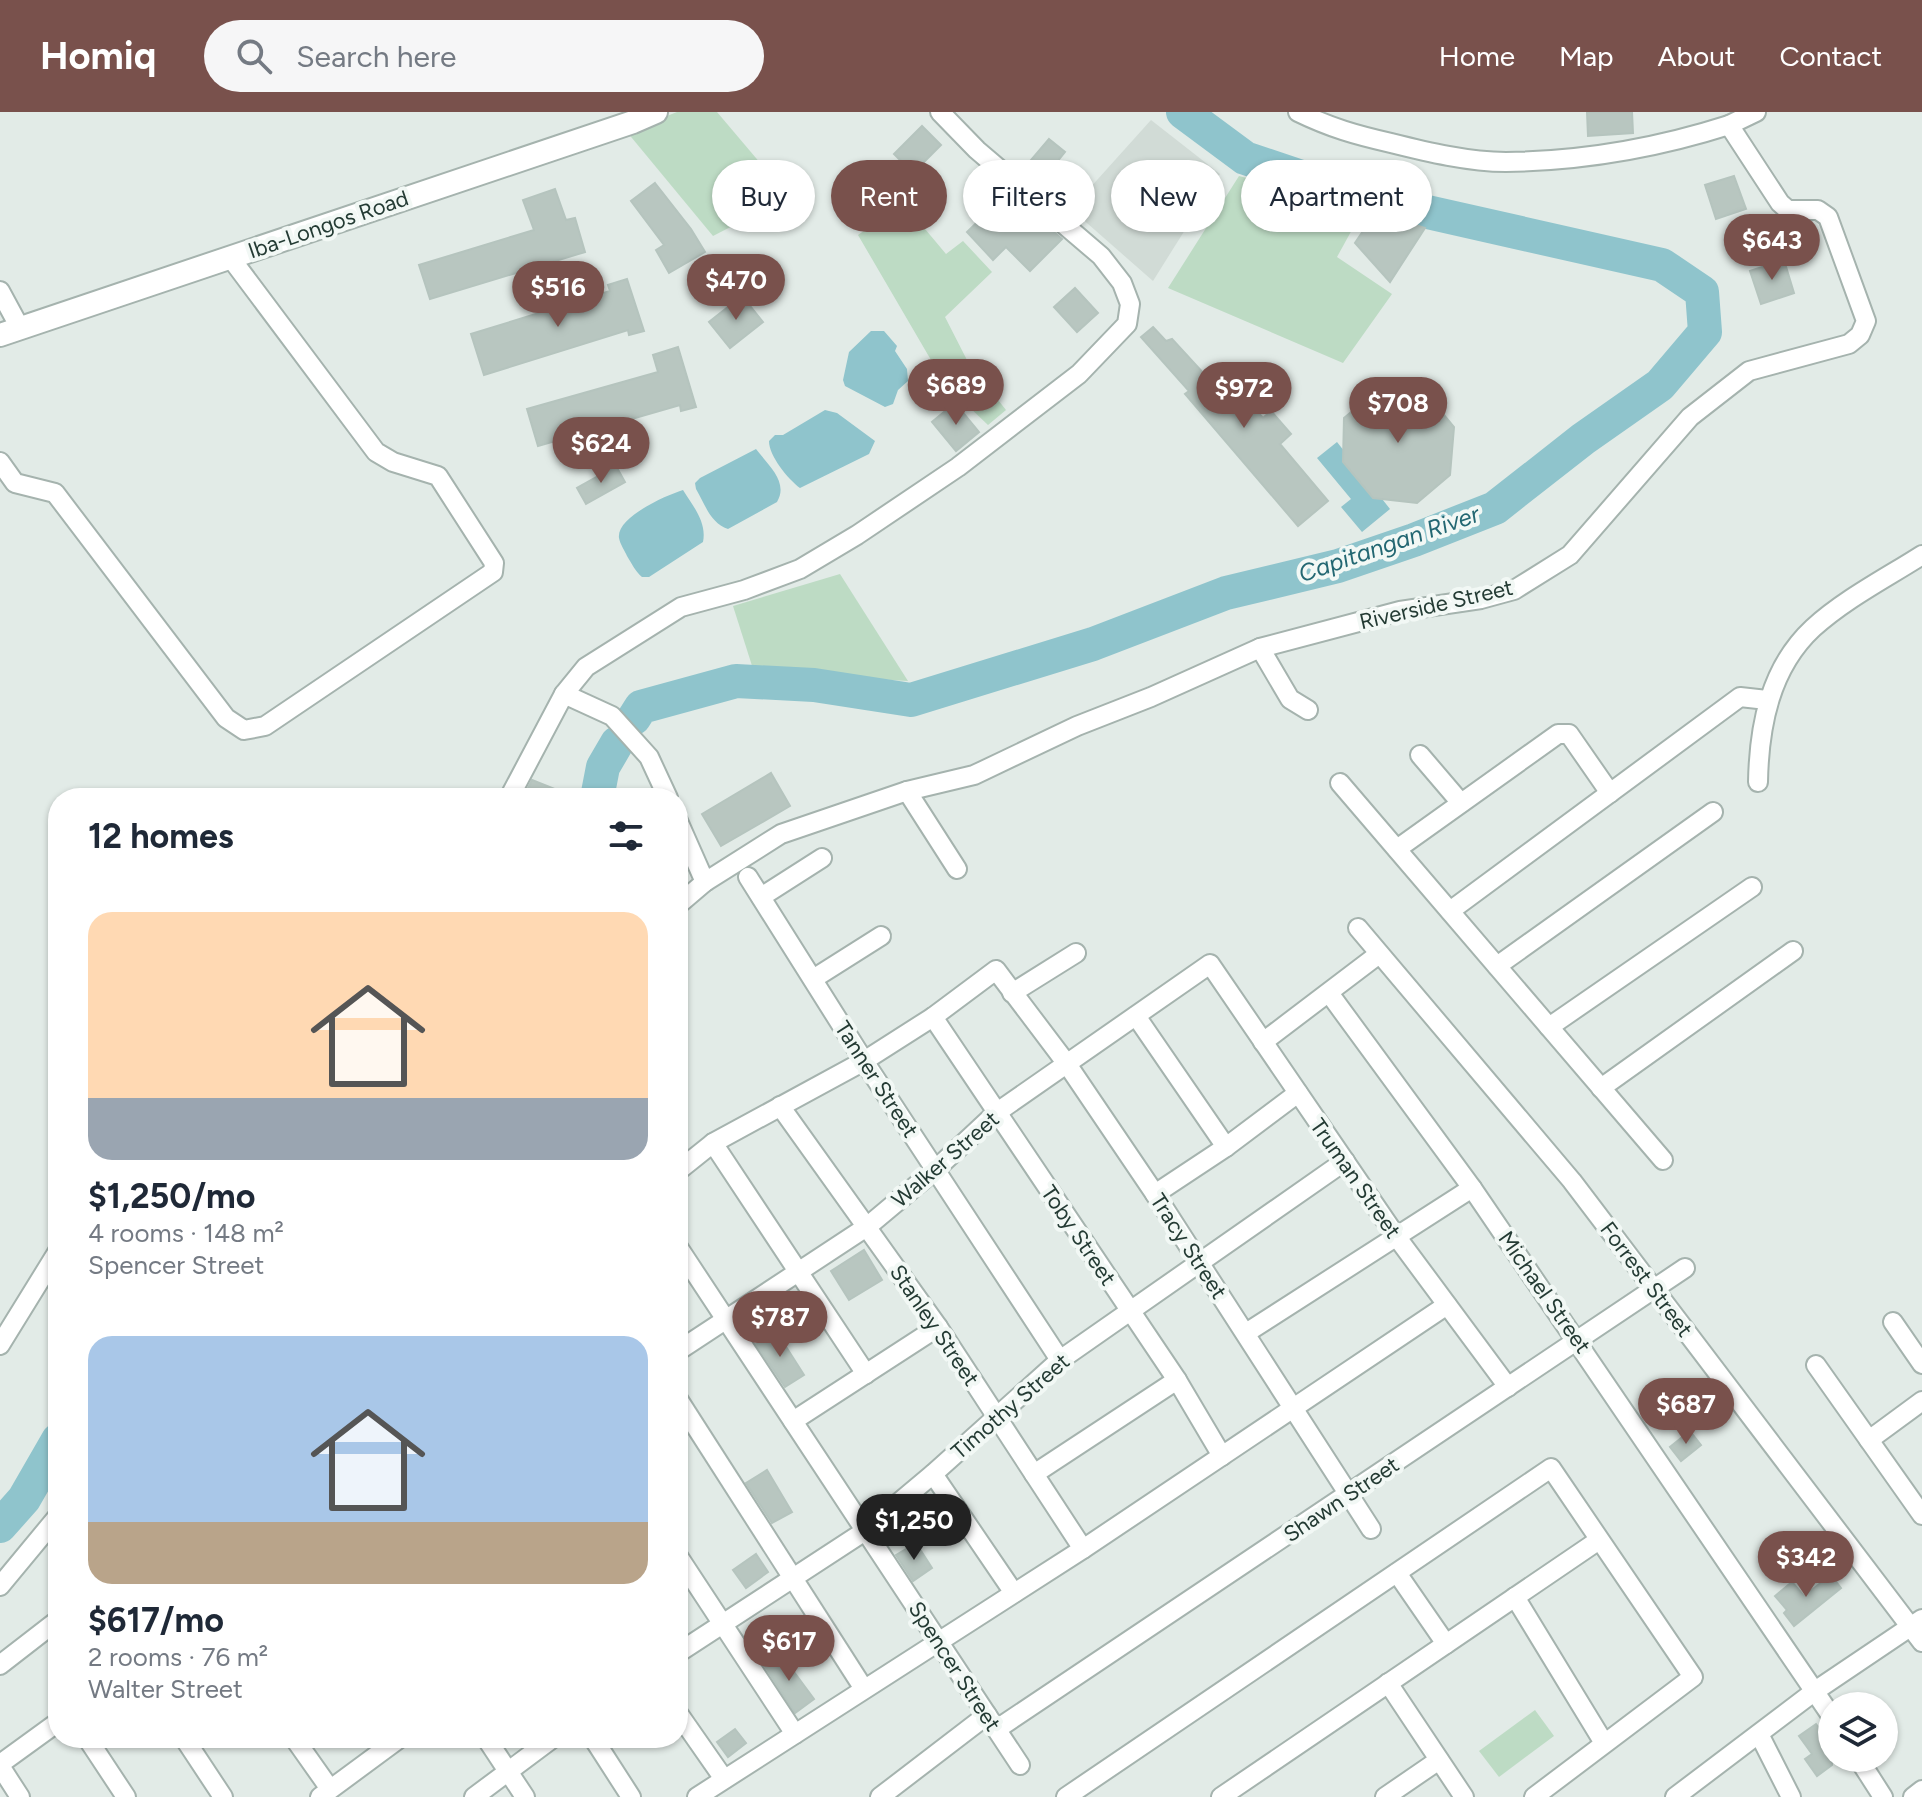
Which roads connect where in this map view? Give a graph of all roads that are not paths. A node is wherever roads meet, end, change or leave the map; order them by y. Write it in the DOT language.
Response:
graph roads {
  1 [pos="656,112"];
  2 [pos="940,112"];
  3 [pos="1298,112"];
  4 [pos="1756,112"];
  5 [pos="629,117"];
  6 [pos="1729,125"];
  7 [pos="230,257"];
  8 [pos="0,291"];
  9 [pos="10,331"];
  10 [pos="0,462"];
  11 [pos="1922,555"];
  12 [pos="1260,648"];
  13 [pos="564,694"];
  14 [pos="1767,700"];
  15 [pos="1308,710"];
  16 [pos="1420,755"];
  17 [pos="1758,782"];
  18 [pos="1340,783"];
  19 [pos="514,788"];
  20 [pos="663,788"];
  21 [pos="907,791"];
  22 [pos="1610,793"];
  23 [pos="1461,803"];
  24 [pos="1713,812"];
  25 [pos="688,844"];
  26 [pos="1397,849"];
  27 [pos="822,858"];
  28 [pos="957,869"];
  29 [pos="748,877"];
  30 [pos="705,882"];
  31 [pos="1752,887"];
  32 [pos="688,896"];
  33 [pos="761,897"];
  34 [pos="1450,911"];
  35 [pos="1358,928"];
  36 [pos="881,936"];
  37 [pos="1793,951"];
  38 [pos="1076,953"];
  39 [pos="1379,954"];
  40 [pos="1210,964"];
  41 [pos="1497,966"];
  42 [pos="813,979"];
  43 [pos="1012,993"];
  44 [pos="1329,993"];
  45 [pos="1136,1016"];
  46 [pos="933,1017"];
  47 [pos="1549,1027"];
  48 [pos="1263,1042"];
  49 [pos="864,1061"];
  50 [pos="1067,1064"];
  51 [pos="1601,1088"];
  52 [pos="1298,1093"];
  53 [pos="780,1106"];
  54 [pos="996,1113"];
  55 [pos="713,1143"];
  56 [pos="1226,1147"];
  57 [pos="1663,1160"];
  58 [pos="1345,1161"];
  59 [pos="688,1163"];
  60 [pos="936,1169"];
  61 [pos="1472,1188"];
  62 [pos="1155,1194"];
  63 [pos="868,1226"];
  64 [pos="1396,1236"];
  65 [pos="688,1262"];
  66 [pos="1198,1263"];
  67 [pos="48,1267"];
  68 [pos="1685,1268"];
  69 [pos="797,1272"];
  70 [pos="1654,1289"];
  71 [pos="1447,1305"];
  72 [pos="1130,1310"];
  73 [pos="725,1319"];
  74 [pos="1893,1322"];
  75 [pos="938,1327"];
  76 [pos="1246,1333"];
  77 [pos="1578,1340"];
  78 [pos="688,1344"];
  79 [pos="0,1345"];
  80 [pos="1060,1360"];
  81 [pos="1922,1364"];
  82 [pos="1816,1365"];
  83 [pos="866,1374"];
  84 [pos="1177,1380"];
  85 [pos="1508,1387"];
  86 [pos="1922,1401"];
  87 [pos="1295,1409"];
  88 [pos="688,1415"];
  89 [pos="997,1415"];
  90 [pos="793,1421"];
  91 [pos="1869,1440"];
  92 [pos="1222,1456"];
  93 [pos="933,1474"];
  94 [pos="1034,1474"];
  95 [pos="1349,1494"];
  96 [pos="1922,1515"];
  97 [pos="48,1528"];
  98 [pos="1371,1529"];
  99 [pos="865,1531"];
  100 [pos="1599,1540"];
  101 [pos="1083,1549"];
  102 [pos="688,1571"];
  103 [pos="1397,1573"];
  104 [pos="792,1576"];
  105 [pos="0,1586"];
  106 [pos="1014,1593"];
  107 [pos="1515,1597"];
  108 [pos="723,1624"];
  109 [pos="48,1628"];
  110 [pos="1918,1630"];
  111 [pos="939,1642"];
  112 [pos="1446,1644"];
  113 [pos="688,1647"];
  114 [pos="0,1665"];
  115 [pos="1388,1683"];
  116 [pos="864,1689"];
  117 [pos="1815,1691"];
  118 [pos="1818,1696"];
  119 [pos="992,1722"];
  120 [pos="688,1727"];
  121 [pos="48,1729"];
  122 [pos="795,1734"];
  123 [pos="1759,1734"];
  124 [pos="1604,1743"];
  125 [pos="94,1748"];
  126 [pos="191,1748"];
  127 [pos="300,1748"];
  128 [pos="385,1748"];
  129 [pos="492,1748"];
  130 [pos="540,1748"];
  131 [pos="599,1748"];
  132 [pos="1439,1760"];
  133 [pos="0,1765"];
  134 [pos="1020,1765"];
  135 [pos="1867,1772"];
  136 [pos="508,1773"];
  137 [pos="724,1779"];
  138 [pos="1922,1790"];
  139 [pos="325,1793"];
  140 [pos="1541,1795"];
  141 [pos="20,1797"];
  142 [pos="126,1797"];
  143 [pos="223,1797"];
  144 [pos="474,1797"];
  145 [pos="525,1797"];
  146 [pos="631,1797"];
  147 [pos="697,1797"];
  148 [pos="880,1797"];
  149 [pos="1066,1797"];
  150 [pos="1221,1797"];
  151 [pos="1385,1797"];
  152 [pos="1464,1797"];
  153 [pos="1675,1797"];
  154 [pos="1791,1797"];
  155 [pos="1883,1797"];
  156 [pos="1913,1797"];
  1 -- 5 [label="street, Iba-Longos Road"];
  2 -- 13 [label="street"];
  3 -- 6 [label="street"];
  4 -- 6 [label="street"];
  5 -- 7 [label="street, Iba-Longos Road"];
  6 -- 12 [label="street, Riverside Street"];
  7 -- 9 [label="street, Iba-Longos Road"];
  7 -- 10 [label="street"];
  8 -- 9 [label="street"];
  11 -- 14 [label="street"];
  12 -- 15 [label="street"];
  12 -- 21 [label="street, Riverside Street"];
  13 -- 19 [label="street"];
  13 -- 20 [label="street"];
  14 -- 17 [label="street"];
  14 -- 22 [label="street"];
  16 -- 23 [label="street"];
  18 -- 26 [label="street"];
  21 -- 28 [label="street"];
  21 -- 30 [label="street, Riverside Street"];
  22 -- 23 [label="street"];
  22 -- 34 [label="street"];
  23 -- 26 [label="street"];
  24 -- 41 [label="street"];
  25 -- 30 [label="street"];
  26 -- 34 [label="street"];
  27 -- 33 [label="street"];
  29 -- 33 [label="street, Tanner Street"];
  30 -- 32 [label="street, Riverside Street"];
  31 -- 47 [label="street"];
  33 -- 42 [label="street, Tanner Street"];
  34 -- 41 [label="street"];
  35 -- 39 [label="street, Forrest Street"];
  36 -- 42 [label="street"];
  37 -- 51 [label="street"];
  38 -- 43 [label="street"];
  39 -- 44 [label="street"];
  39 -- 70 [label="street, Forrest Street"];
  40 -- 45 [label="street, Walker Street"];
  40 -- 48 [label="street, Truman Street"];
  41 -- 47 [label="street"];
  42 -- 49 [label="street, Tanner Street"];
  43 -- 46 [label="street, Tracy Street"];
  43 -- 50 [label="street, Tracy Street"];
  44 -- 48 [label="street"];
  44 -- 61 [label="street, Michael Street"];
  45 -- 50 [label="street, Walker Street"];
  45 -- 56 [label="street"];
  46 -- 49 [label="street"];
  46 -- 54 [label="street, Toby Street"];
  47 -- 51 [label="street"];
  48 -- 52 [label="street, Truman Street"];
  49 -- 53 [label="street"];
  49 -- 60 [label="street, Tanner Street"];
  50 -- 54 [label="street, Walker Street"];
  50 -- 62 [label="street, Tracy Street"];
  51 -- 57 [label="street"];
  52 -- 56 [label="street"];
  52 -- 58 [label="street, Truman Street"];
  53 -- 55 [label="street"];
  53 -- 63 [label="street, Stanley Street"];
  54 -- 60 [label="street, Walker Street"];
  54 -- 72 [label="street, Toby Street"];
  55 -- 59 [label="street"];
  55 -- 69 [label="street"];
  56 -- 62 [label="street"];
  58 -- 64 [label="street, Truman Street"];
  58 -- 66 [label="street, Timothy Street"];
  60 -- 63 [label="street, Walker Street"];
  60 -- 80 [label="street, Tanner Street"];
  61 -- 64 [label="street"];
  61 -- 77 [label="street, Michael Street"];
  62 -- 66 [label="street, Tracy Street"];
  63 -- 69 [label="street, Walker Street"];
  63 -- 75 [label="street, Stanley Street"];
  64 -- 71 [label="street, Truman Street"];
  64 -- 76 [label="street"];
  65 -- 73 [label="street, Spencer Street"];
  66 -- 72 [label="street, Timothy Street"];
  66 -- 76 [label="street, Tracy Street"];
  67 -- 79 [label="street"];
  68 -- 70 [label="street, Shawn Street"];
  69 -- 73 [label="street, Walker Street"];
  69 -- 83 [label="street"];
  70 -- 77 [label="street, Shawn Street"];
  70 -- 110 [label="street, Forrest Street"];
  71 -- 85 [label="street, Truman Street"];
  71 -- 87 [label="street"];
  72 -- 80 [label="street, Timothy Street"];
  72 -- 84 [label="street, Toby Street"];
  73 -- 78 [label="street, Walker Street"];
  73 -- 90 [label="street, Spencer Street"];
  74 -- 81 [label="street"];
  75 -- 83 [label="street"];
  75 -- 89 [label="street, Stanley Street"];
  76 -- 87 [label="street, Tracy Street"];
  77 -- 85 [label="street, Shawn Street"];
  77 -- 117 [label="street, Michael Street"];
  80 -- 89 [label="street, Timothy Street"];
  82 -- 91 [label="street"];
  83 -- 90 [label="street"];
  84 -- 92 [label="street, Toby Street"];
  84 -- 94 [label="street"];
  85 -- 95 [label="street, Shawn Street"];
  86 -- 91 [label="street"];
  87 -- 92 [label="street"];
  87 -- 95 [label="street, Tracy Street"];
  88 -- 104 [label="street"];
  89 -- 93 [label="street, Timothy Street"];
  89 -- 94 [label="street, Stanley Street"];
  90 -- 99 [label="street, Spencer Street"];
  91 -- 96 [label="street"];
  92 -- 101 [label="street"];
  93 -- 99 [label="street, Timothy Street"];
  93 -- 106 [label="street"];
  94 -- 101 [label="street, Stanley Street"];
  95 -- 98 [label="street, Tracy Street"];
  95 -- 119 [label="street, Shawn Street"];
  97 -- 105 [label="street"];
  99 -- 104 [label="street, Timothy Street"];
  99 -- 111 [label="street, Spencer Street"];
  100 -- 103 [label="street"];
  100 -- 107 [label="street"];
  100 -- 124 [label="street"];
  101 -- 106 [label="street"];
  102 -- 108 [label="street"];
  103 -- 112 [label="street"];
  103 -- 149 [label="street"];
  104 -- 108 [label="street, Timothy Street"];
  104 -- 116 [label="street"];
  106 -- 111 [label="street"];
  107 -- 112 [label="street"];
  107 -- 124 [label="street"];
  108 -- 113 [label="street, Timothy Street"];
  108 -- 122 [label="street"];
  109 -- 114 [label="street"];
  110 -- 117 [label="street"];
  111 -- 116 [label="street"];
  111 -- 119 [label="street, Spencer Street"];
  112 -- 115 [label="street"];
  115 -- 132 [label="street"];
  115 -- 150 [label="street"];
  116 -- 122 [label="street"];
  117 -- 118 [label="street, Michael Street"];
  117 -- 123 [label="street"];
  119 -- 134 [label="street, Spencer Street"];
  119 -- 148 [label="street, Shawn Street"];
  120 -- 137 [label="street"];
  121 -- 133 [label="street"];
  122 -- 137 [label="street"];
  123 -- 153 [label="street"];
  123 -- 154 [label="street"];
  124 -- 140 [label="street"];
  125 -- 142 [label="street"];
  126 -- 143 [label="street"];
  127 -- 139 [label="street"];
  128 -- 139 [label="street"];
  129 -- 136 [label="street"];
  130 -- 136 [label="street"];
  131 -- 146 [label="street"];
  132 -- 151 [label="street"];
  132 -- 152 [label="street"];
  133 -- 141 [label="street"];
  135 -- 155 [label="street"];
  136 -- 144 [label="street"];
  136 -- 145 [label="street"];
  137 -- 147 [label="street"];
  138 -- 156 [label="street"];
}
